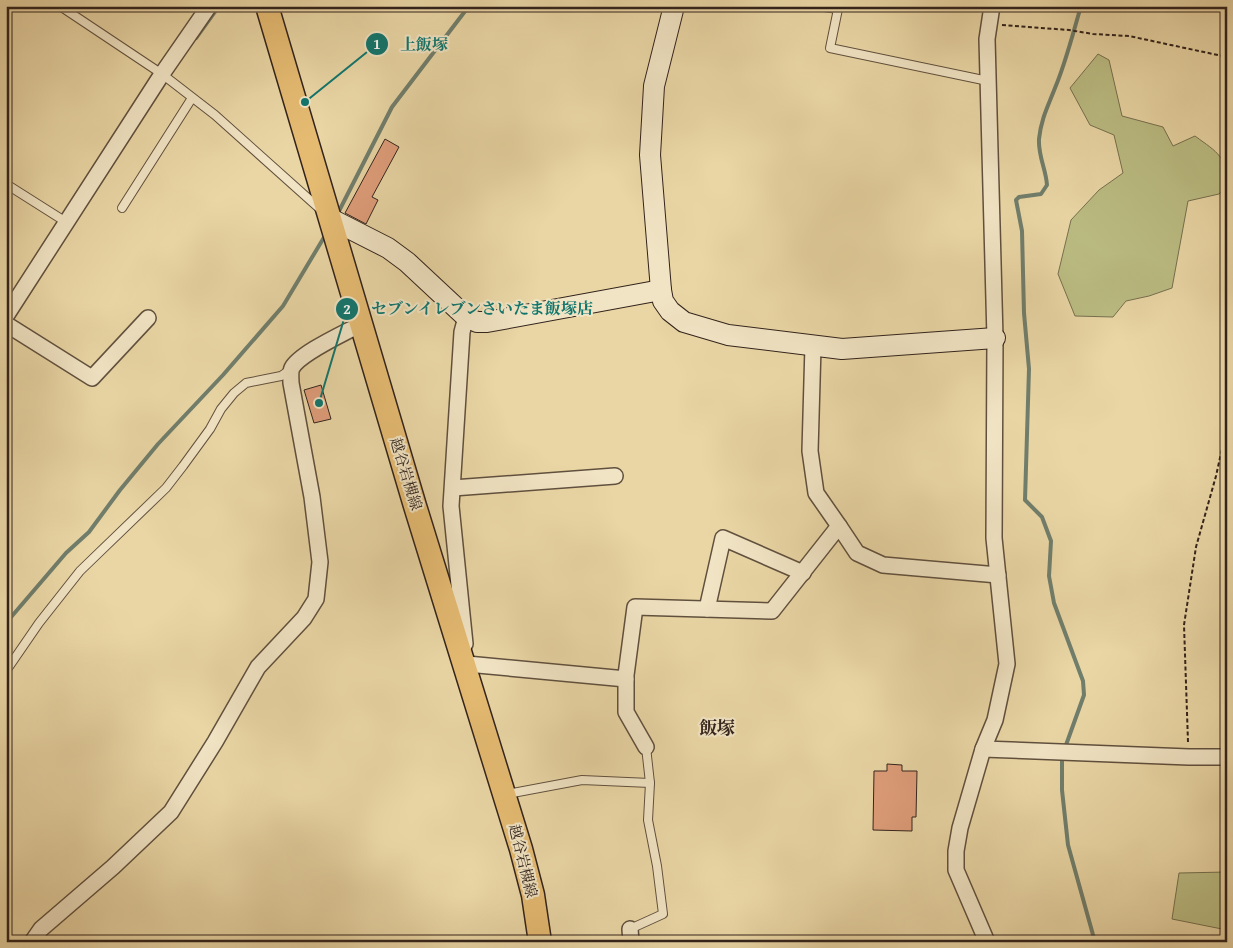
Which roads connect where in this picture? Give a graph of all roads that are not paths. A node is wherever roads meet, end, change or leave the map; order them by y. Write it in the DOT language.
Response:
graph roads {
  1 [pos="60,6"];
  2 [pos="209,6"];
  3 [pos="268,6"];
  4 [pos="674,6"];
  5 [pos="817,6"];
  6 [pos="992,6"];
  7 [pos="162,74"];
  8 [pos="988,81"];
  9 [pos="192,98"];
  10 [pos="6,184"];
  11 [pos="122,208"];
  12 [pos="331,219"];
  13 [pos="66,222"];
  14 [pos="661,290"];
  15 [pos="6,316"];
  16 [pos="466,317"];
  17 [pos="148,318"];
  18 [pos="6,324"];
  19 [pos="361,324"];
  20 [pos="995,338"];
  21 [pos="813,346"];
  22 [pos="291,369"];
  23 [pos="615,476"];
  24 [pos="452,488"];
  25 [pos="839,526"];
  26 [pos="803,572"];
  27 [pos="998,575"];
  28 [pos="707,609"];
  29 [pos="467,668"];
  30 [pos="6,671"];
  31 [pos="626,679"];
  32 [pos="646,747"];
  33 [pos="983,749"];
  34 [pos="1227,757"];
  35 [pos="650,783"];
  36 [pos="505,794"];
  37 [pos="631,935"];
  38 [pos="32,942"];
  39 [pos="540,942"];
  40 [pos="987,942"];
  1 -- 7 [label="lane"];
  2 -- 7 [label="street"];
  3 -- 12 [label="main road, 越谷岩槻線"];
  4 -- 14 [label="street"];
  5 -- 8 [label="lane"];
  6 -- 8 [label="street"];
  7 -- 9 [label="lane"];
  7 -- 13 [label="street"];
  8 -- 20 [label="street"];
  9 -- 11 [label="lane"];
  9 -- 12 [label="lane"];
  10 -- 13 [label="lane"];
  12 -- 16 [label="street"];
  12 -- 19 [label="main road, 越谷岩槻線"];
  13 -- 15 [label="street"];
  14 -- 16 [label="street"];
  14 -- 21 [label="street"];
  16 -- 24 [label="street"];
  17 -- 18 [label="street"];
  19 -- 22 [label="street"];
  19 -- 29 [label="main road, 越谷岩槻線"];
  20 -- 21 [label="street"];
  20 -- 27 [label="street"];
  21 -- 25 [label="street"];
  22 -- 30 [label="lane"];
  22 -- 38 [label="street"];
  23 -- 24 [label="street"];
  24 -- 29 [label="street"];
  25 -- 26 [label="street"];
  25 -- 27 [label="street"];
  26 -- 28 [label="street"];
  26 -- 28 [label="street"];
  27 -- 33 [label="street"];
  28 -- 31 [label="street"];
  29 -- 31 [label="street"];
  29 -- 36 [label="main road, 越谷岩槻線"];
  31 -- 32 [label="street"];
  32 -- 35 [label="lane"];
  33 -- 34 [label="street"];
  33 -- 40 [label="street"];
  35 -- 36 [label="lane"];
  35 -- 37 [label="lane"];
  36 -- 39 [label="main road, 越谷岩槻線"];
}
